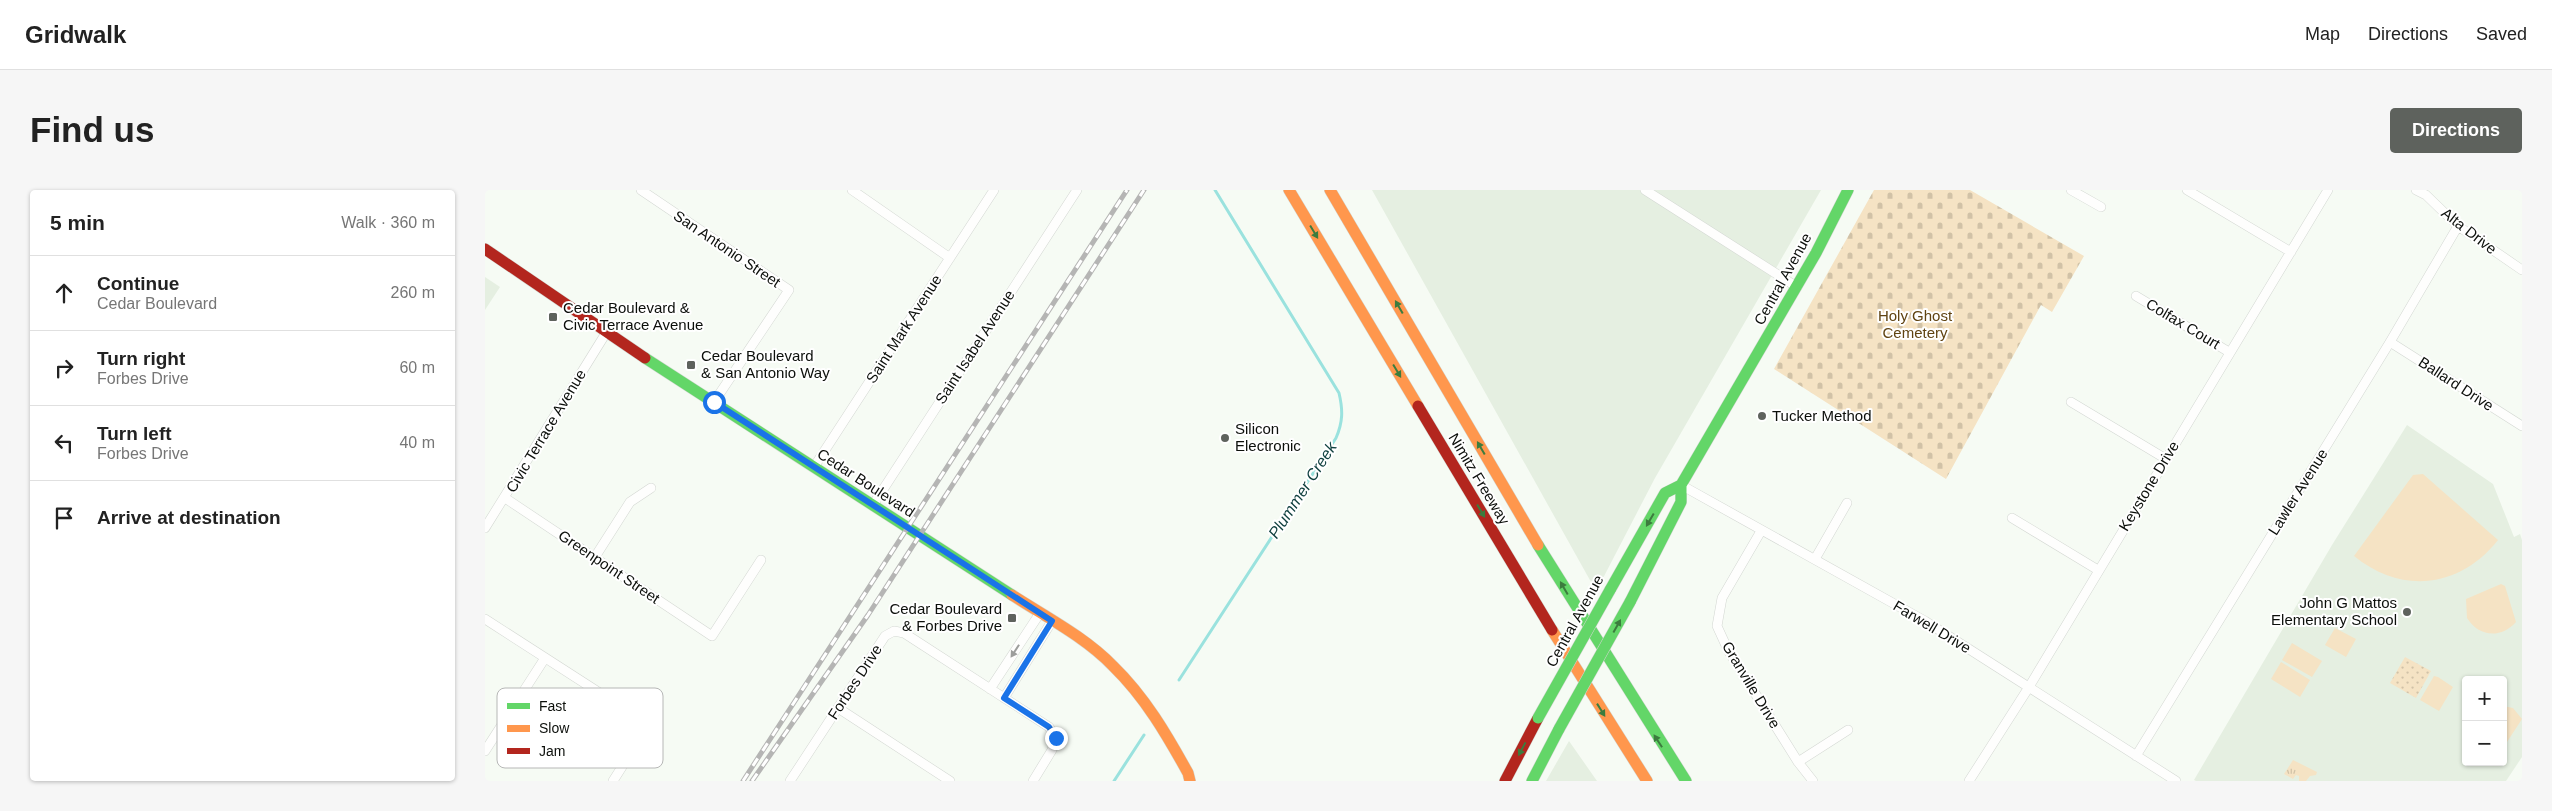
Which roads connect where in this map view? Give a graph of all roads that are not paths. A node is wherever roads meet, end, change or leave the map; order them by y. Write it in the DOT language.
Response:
graph roads {
  1 [pos="641,190"];
  2 [pos="994,190"];
  3 [pos="1077,190"];
  4 [pos="1289,190"];
  5 [pos="1330,190"];
  6 [pos="1645,190"];
  7 [pos="1848,190"];
  8 [pos="2071,190"];
  9 [pos="2187,190"];
  10 [pos="2328,190"];
  11 [pos="2416,190"];
  12 [pos="854,191"];
  13 [pos="2101,207"];
  14 [pos="2458,226"];
  15 [pos="485,249"];
  16 [pos="2291,252"];
  17 [pos="950,258"];
  18 [pos="2522,270"];
  19 [pos="1797,287"];
  20 [pos="2136,296"];
  21 [pos="606,333"];
  22 [pos="2390,342"];
  23 [pos="2229,352"];
  24 [pos="714,402"];
  25 [pos="2071,402"];
  26 [pos="2522,426"];
  27 [pos="2166,459"];
  28 [pos="814,467"];
  29 [pos="1681,485"];
  30 [pos="651,488"];
  31 [pos="505,498"];
  32 [pos="1847,503"];
  33 [pos="873,505"];
  34 [pos="2011,518"];
  35 [pos="485,528"];
  36 [pos="1761,531"];
  37 [pos="595,557"];
  38 [pos="1815,558"];
  39 [pos="761,560"];
  40 [pos="2098,570"];
  41 [pos="1040,613"];
  42 [pos="485,619"];
  43 [pos="1052,621"];
  44 [pos="545,658"];
  45 [pos="2029,687"];
  46 [pos="526,688"];
  47 [pos="591,688"];
  48 [pos="990,689"];
  49 [pos="1004,698"];
  50 [pos="838,708"];
  51 [pos="1848,730"];
  52 [pos="497,732"];
  53 [pos="485,751"];
  54 [pos="2136,756"];
  55 [pos="1798,762"];
  56 [pos="621,768"];
  57 [pos="613,781"];
  58 [pos="790,781"];
  59 [pos="950,781"];
  60 [pos="1033,781"];
  61 [pos="1190,781"];
  62 [pos="1505,781"];
  63 [pos="1532,781"];
  64 [pos="1647,781"];
  65 [pos="1686,781"];
  66 [pos="1813,781"];
  67 [pos="1969,781"];
  68 [pos="2176,781"];
  1 -- 24 [label="street, San Antonio Street"];
  2 -- 17 [label="street, Saint Mark Avenue"];
  3 -- 33 [label="street, Saint Isabel Avenue"];
  4 -- 64 [label="main road, Nimitz Freeway, one-way"];
  65 -- 5 [label="main road, Nimitz Freeway, one-way"];
  6 -- 19 [label="street"];
  7 -- 19 [label="main road, Central Avenue"];
  8 -- 13 [label="street"];
  9 -- 16 [label="street"];
  10 -- 16 [label="street, Keystone Drive"];
  11 -- 14 [label="street, Alta Drive"];
  12 -- 17 [label="street"];
  14 -- 18 [label="street, Alta Drive"];
  14 -- 22 [label="street, Lawler Avenue"];
  15 -- 21 [label="main road, Cedar Boulevard"];
  16 -- 23 [label="street, Keystone Drive"];
  17 -- 28 [label="street, Saint Mark Avenue"];
  19 -- 29 [label="main road, Central Avenue"];
  20 -- 23 [label="street, Colfax Court"];
  21 -- 24 [label="main road, Cedar Boulevard"];
  21 -- 31 [label="street, Civic Terrace Avenue"];
  22 -- 26 [label="street, Ballard Drive"];
  22 -- 54 [label="street, Lawler Avenue"];
  23 -- 27 [label="street, Keystone Drive"];
  24 -- 28 [label="main road, Cedar Boulevard"];
  25 -- 27 [label="street"];
  27 -- 40 [label="street, Keystone Drive"];
  28 -- 33 [label="main road, Cedar Boulevard"];
  29 -- 36 [label="street, Farwell Drive"];
  29 -- 62 [label="main road, Central Avenue, one-way, bridge"];
  63 -- 29 [label="main road, Central Avenue, one-way, bridge"];
  30 -- 37 [label="street"];
  31 -- 35 [label="street, Civic Terrace Avenue"];
  31 -- 37 [label="street, Greenpoint Street"];
  32 -- 38 [label="street"];
  33 -- 41 [label="main road, Cedar Boulevard"];
  34 -- 40 [label="street"];
  36 -- 38 [label="street, Farwell Drive"];
  36 -- 55 [label="street, Granville Drive"];
  37 -- 39 [label="street, Greenpoint Street"];
  38 -- 45 [label="street, Farwell Drive"];
  40 -- 45 [label="street, Keystone Drive"];
  41 -- 43 [label="main road, Cedar Boulevard"];
  41 -- 48 [label="street, one-way"];
  42 -- 44 [label="street"];
  43 -- 49 [label="street"];
  43 -- 61 [label="main road, Cedar Boulevard"];
  44 -- 46 [label="street"];
  44 -- 47 [label="street"];
  45 -- 54 [label="street, Farwell Drive"];
  45 -- 67 [label="street, Keystone Drive"];
  48 -- 49 [label="street, Forbes Drive"];
  48 -- 50 [label="street, Forbes Drive"];
  49 -- 60 [label="street, Forbes Drive"];
  50 -- 58 [label="street, Forbes Drive"];
  50 -- 59 [label="street"];
  51 -- 55 [label="street"];
  52 -- 53 [label="street"];
  54 -- 68 [label="street, Farwell Drive"];
  55 -- 66 [label="street, Granville Drive"];
  56 -- 57 [label="street"];
}
